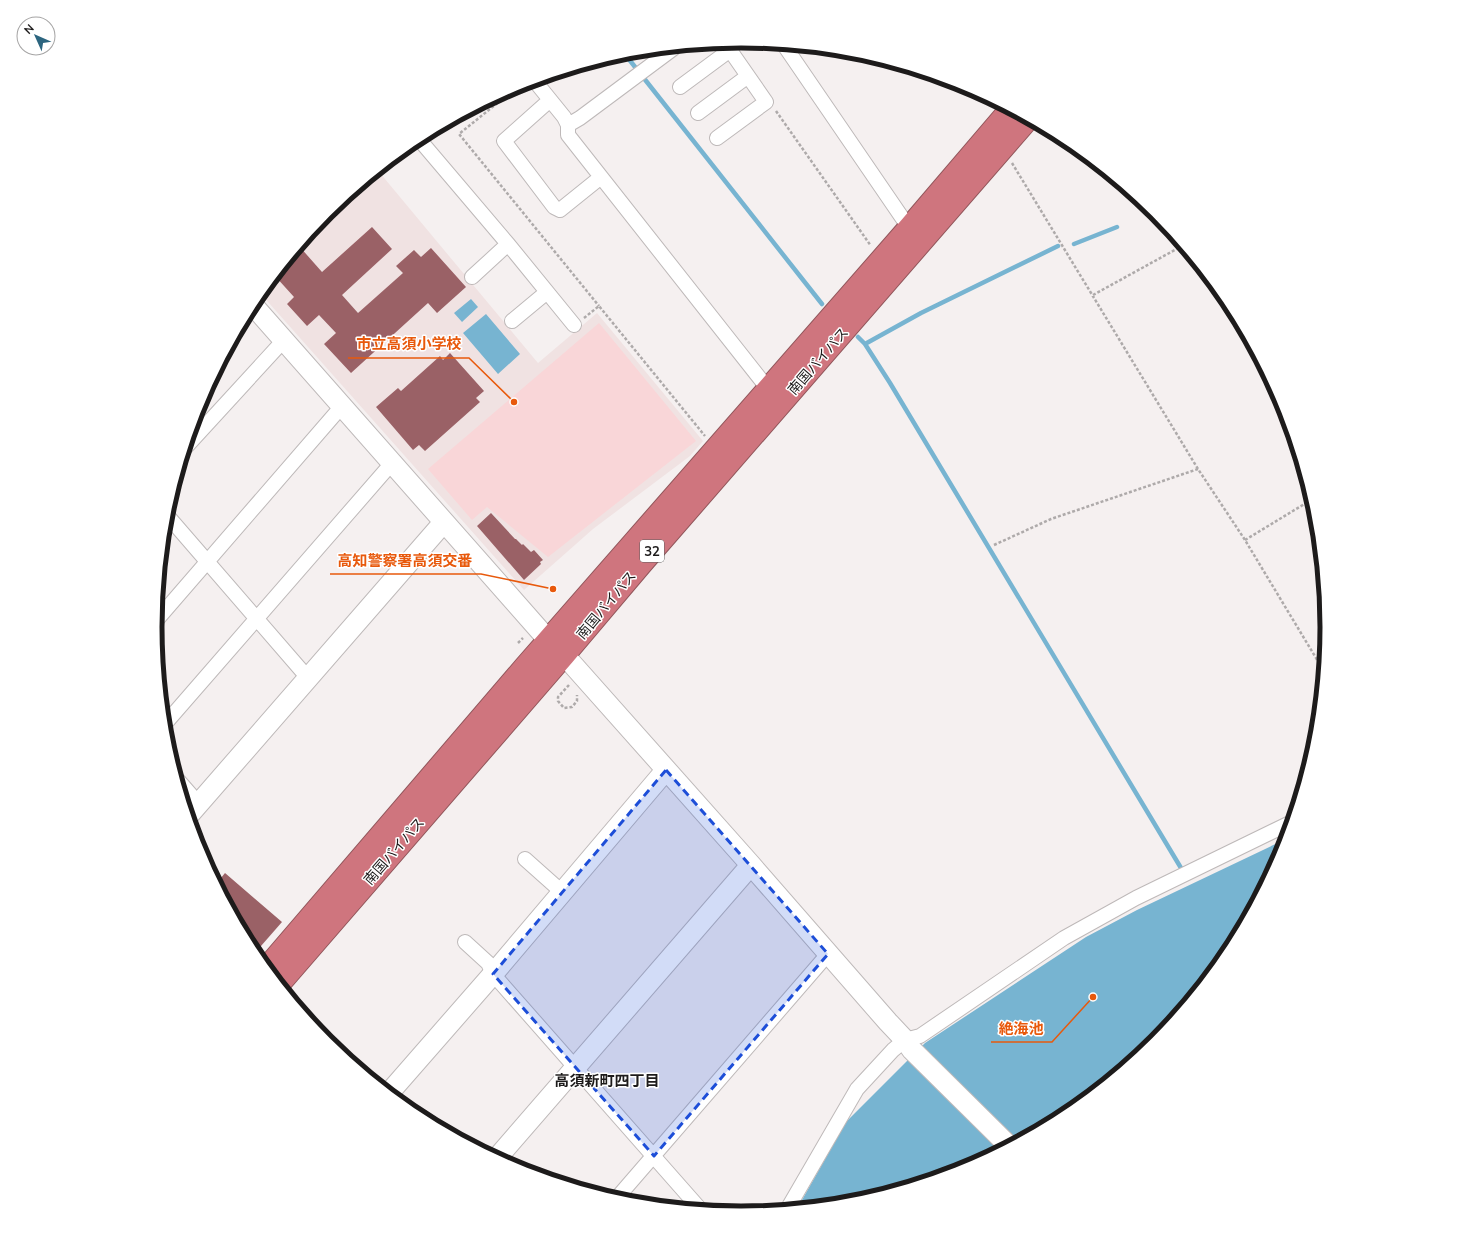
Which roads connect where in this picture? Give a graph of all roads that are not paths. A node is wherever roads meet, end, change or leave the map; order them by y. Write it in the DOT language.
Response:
graph roads {
  1 [pos="724,48"];
  2 [pos="729,48"];
  3 [pos="787,50"];
  4 [pos="668,53"];
  5 [pos="748,76"];
  6 [pos="538,85"];
  7 [pos="680,87"];
  8 [pos="550,100"];
  9 [pos="698,113"];
  10 [pos="1007,113"];
  11 [pos="1024,123"];
  12 [pos="568,125"];
  13 [pos="717,138"];
  14 [pos="423,144"];
  15 [pos="601,177"];
  16 [pos="910,227"];
  17 [pos="508,244"];
  18 [pos="472,277"];
  19 [pos="547,292"];
  20 [pos="256,309"];
  21 [pos="512,321"];
  22 [pos="574,325"];
  23 [pos="284,340"];
  24 [pos="769,390"];
  25 [pos="342,406"];
  26 [pos="192,440"];
  27 [pos="392,463"];
  28 [pos="172,521"];
  29 [pos="444,522"];
  30 [pos="207,562"];
  31 [pos="162,614"];
  32 [pos="256,618"];
  33 [pos="550,639"];
  34 [pos="564,655"];
  35 [pos="308,678"];
  36 [pos="169,718"];
  37 [pos="666,770"];
  38 [pos="187,797"];
  39 [pos="194,810"];
  40 [pos="1284,826"];
  41 [pos="525,859"];
  42 [pos="751,865"];
  43 [pos="562,892"];
  44 [pos="465,942"];
  45 [pos="828,954"];
  46 [pos="270,964"];
  47 [pos="493,974"];
  48 [pos="282,980"];
  49 [pos="909,1045"];
  50 [pos="576,1067"];
  51 [pos="392,1089"];
  52 [pos="1005,1142"];
  53 [pos="501,1154"];
  54 [pos="654,1156"];
  55 [pos="621,1193"];
  56 [pos="694,1204"];
  57 [pos="790,1204"];
  1 -- 7 [label="street"];
  2 -- 5 [label="street"];
  3 -- 16 [label="street"];
  4 -- 12 [label="street"];
  5 -- 9 [label="street"];
  5 -- 13 [label="street"];
  6 -- 8 [label="street"];
  8 -- 12 [label="street"];
  8 -- 15 [label="street"];
  10 -- 16 [label="highway, 南国バイパス / 32"];
  11 -- 34 [label="highway, 南国バイパス / 32"];
  12 -- 15 [label="street"];
  14 -- 17 [label="street"];
  15 -- 24 [label="street"];
  16 -- 24 [label="highway, 南国バイパス / 32"];
  17 -- 18 [label="street"];
  17 -- 19 [label="street"];
  19 -- 21 [label="street"];
  19 -- 22 [label="street"];
  20 -- 23 [label="street"];
  23 -- 25 [label="street"];
  23 -- 26 [label="street"];
  24 -- 33 [label="highway, 南国バイパス / 32"];
  25 -- 27 [label="street"];
  25 -- 30 [label="street"];
  27 -- 29 [label="street"];
  27 -- 32 [label="street"];
  28 -- 30 [label="street"];
  29 -- 33 [label="street"];
  29 -- 35 [label="street"];
  30 -- 31 [label="street"];
  30 -- 32 [label="street"];
  32 -- 35 [label="street"];
  32 -- 36 [label="street"];
  33 -- 34 [label="street"];
  33 -- 46 [label="highway, 南国バイパス / 32"];
  34 -- 37 [label="street"];
  34 -- 48 [label="highway, 南国バイパス / 32"];
  35 -- 39 [label="street"];
  37 -- 42 [label="street"];
  37 -- 43 [label="street"];
  38 -- 39 [label="street"];
  40 -- 49 [label="street"];
  41 -- 43 [label="street"];
  42 -- 45 [label="street"];
  42 -- 50 [label="street"];
  43 -- 47 [label="street"];
  44 -- 47 [label="street"];
  45 -- 49 [label="street"];
  45 -- 54 [label="street"];
  47 -- 50 [label="street"];
  47 -- 51 [label="street"];
  49 -- 52 [label="street"];
  49 -- 57 [label="street"];
  50 -- 53 [label="street"];
  50 -- 54 [label="street"];
  54 -- 55 [label="street"];
  54 -- 56 [label="street"];
}
